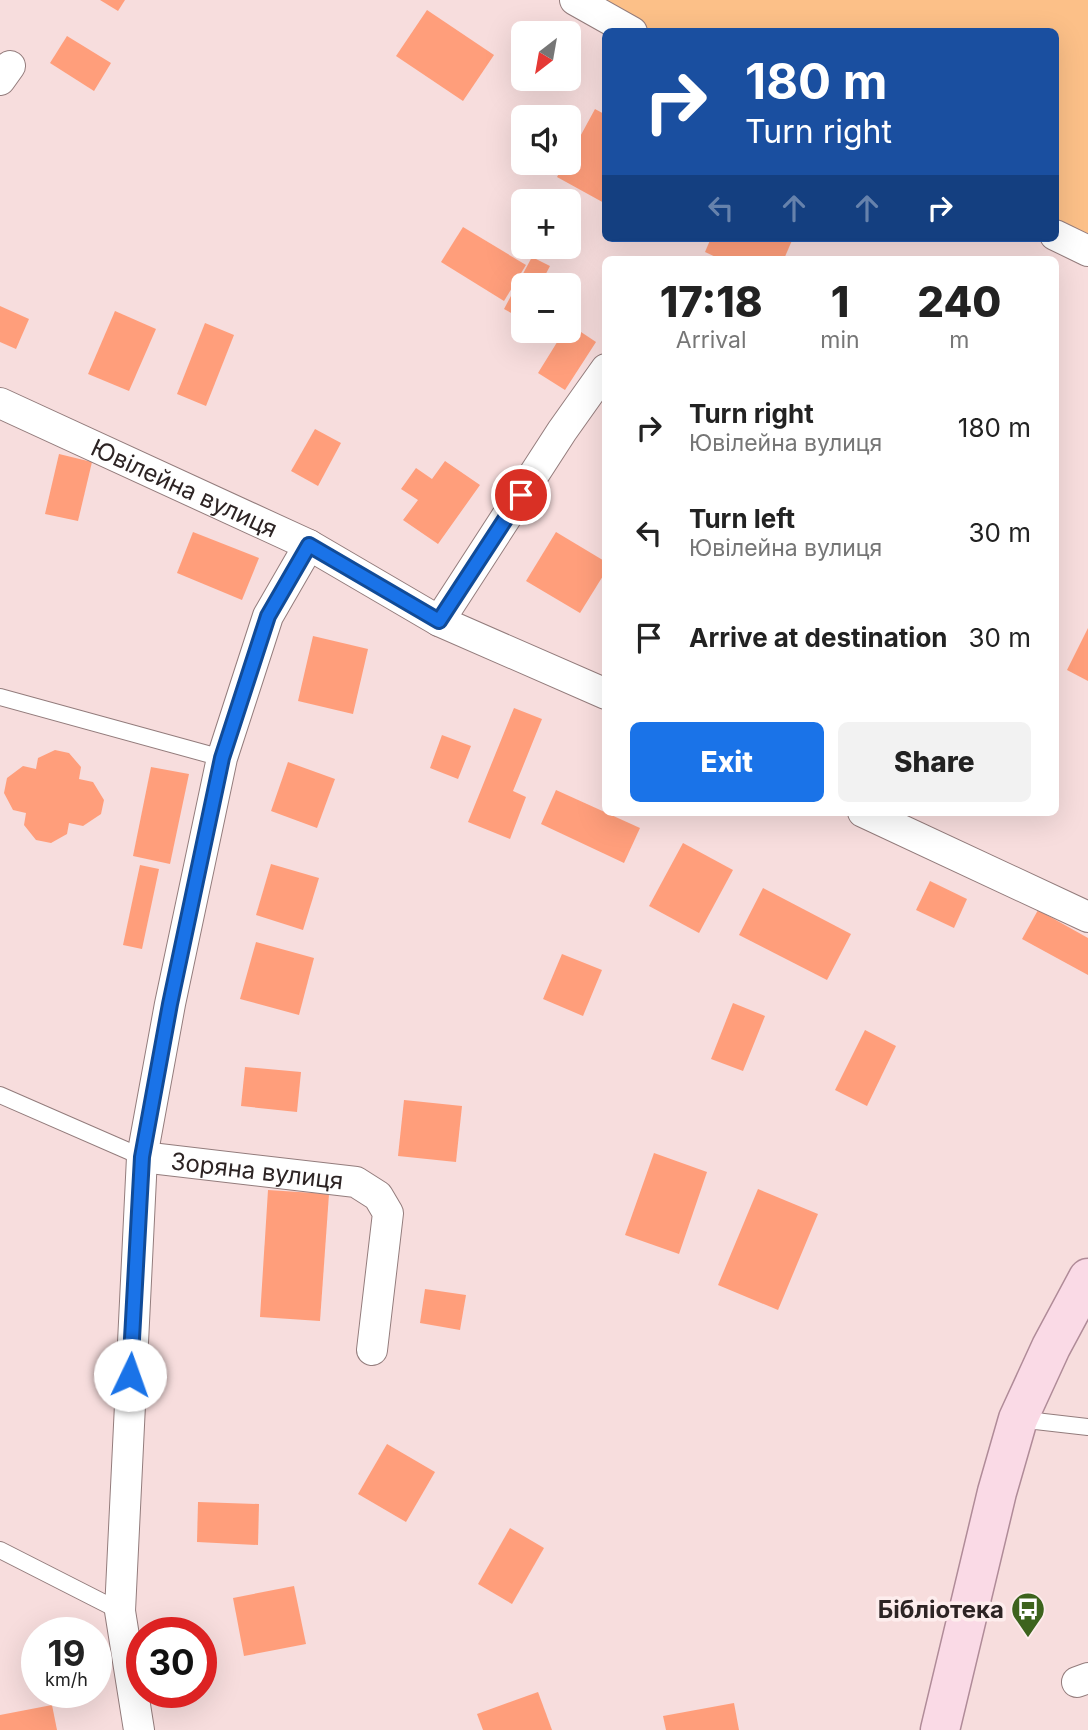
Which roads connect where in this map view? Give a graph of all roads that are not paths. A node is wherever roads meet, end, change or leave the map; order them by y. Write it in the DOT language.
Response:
graph roads {
  1 [pos="575,0"];
  2 [pos="625,28"];
  3 [pos="1059,237"];
  4 [pos="1088,250"];
  5 [pos="602,375"];
  6 [pos="0,403"];
  7 [pos="309,545"];
  8 [pos="439,621"];
  9 [pos="602,692"];
  10 [pos="0,697"];
  11 [pos="222,758"];
  12 [pos="872,816"];
  13 [pos="1088,917"];
  14 [pos="0,1095"];
  15 [pos="142,1157"];
  16 [pos="1088,1278"];
  17 [pos="372,1350"];
  18 [pos="1018,1419"];
  19 [pos="1088,1427"];
  20 [pos="0,1550"];
  21 [pos="120,1611"];
  22 [pos="139,1730"];
  23 [pos="940,1730"];
  1 -- 2 [label="street"];
  3 -- 4 [label="street"];
  5 -- 8 [label="street"];
  6 -- 7 [label="street, Ювілейна вулиця"];
  7 -- 8 [label="street, Ювілейна вулиця"];
  7 -- 11 [label="street, Зоряна вулиця"];
  8 -- 9 [label="street, Ювілейна вулиця"];
  10 -- 11 [label="lane"];
  11 -- 15 [label="street, Зоряна вулиця"];
  12 -- 13 [label="street"];
  14 -- 15 [label="lane"];
  15 -- 17 [label="street, Зоряна вулиця"];
  15 -- 21 [label="street, Зоряна вулиця"];
  16 -- 18 [label="main road"];
  18 -- 19 [label="lane"];
  18 -- 23 [label="main road"];
  20 -- 21 [label="lane"];
  21 -- 22 [label="street, Зоряна вулиця"];
}
